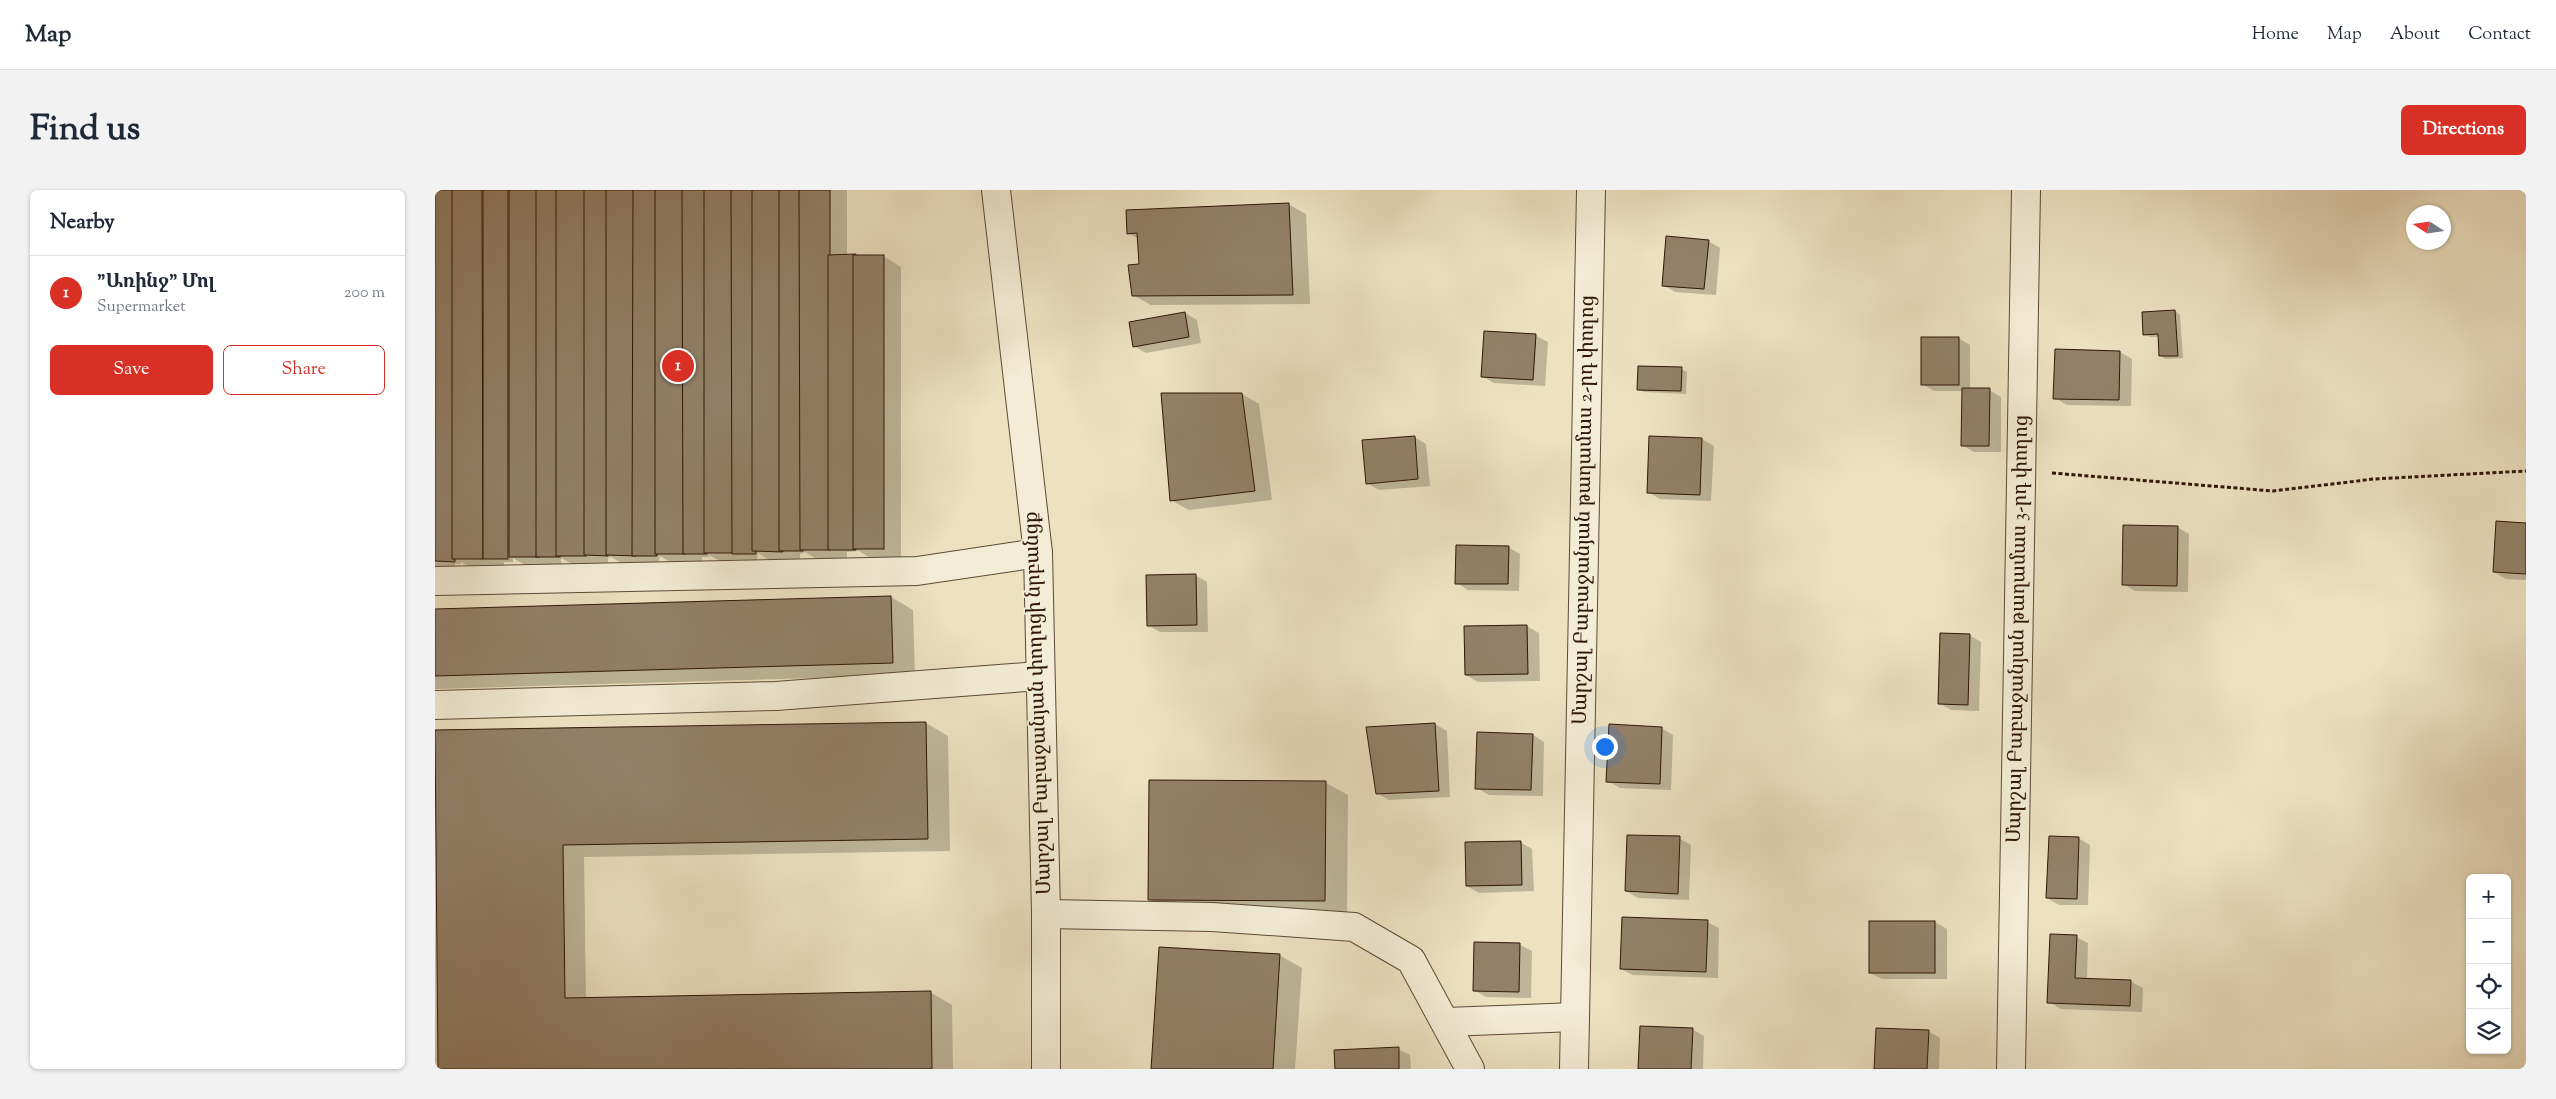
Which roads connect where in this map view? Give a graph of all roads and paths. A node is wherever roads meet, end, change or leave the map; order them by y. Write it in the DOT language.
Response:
graph roads {
  1 [pos="996,190"];
  2 [pos="1591,190"];
  3 [pos="2026,190"];
  4 [pos="2021,470"];
  5 [pos="2526,471"];
  6 [pos="1038,553"];
  7 [pos="435,582"];
  8 [pos="1039,676"];
  9 [pos="435,706"];
  10 [pos="1046,914"];
  11 [pos="1575,1018"];
  12 [pos="1446,1022"];
  13 [pos="1046,1069"];
  14 [pos="1470,1069"];
  15 [pos="1574,1069"];
  16 [pos="2011,1069"];
  1 -- 6 [label="street, Մարշալ Բաբաջանյան փողոցի նրբանցք"];
  2 -- 11 [label="street, Մարշալ Բաբաջանյան թաղամաս 2-րդ փողոց"];
  3 -- 4 [label="street, Մարշալ Բաբաջանյան թաղամաս 3-րդ փողոց"];
  4 -- 5 [label="path"];
  4 -- 16 [label="street, Մարշալ Բաբաջանյան թաղամաս 3-րդ փողոց"];
  6 -- 7 [label="street"];
  6 -- 8 [label="street, Մարշալ Բաբաջանյան փողոցի նրբանցք"];
  8 -- 9 [label="street"];
  8 -- 10 [label="street, Մարշալ Բաբաջանյան փողոցի նրբանցք"];
  10 -- 12 [label="street"];
  10 -- 13 [label="street, Մարշալ Բաբաջանյան փողոցի նրբանցք"];
  11 -- 12 [label="street"];
  11 -- 15 [label="street, Մարշալ Բաբաջանյան թաղամաս 2-րդ փողոց"];
  12 -- 14 [label="street"];
}
